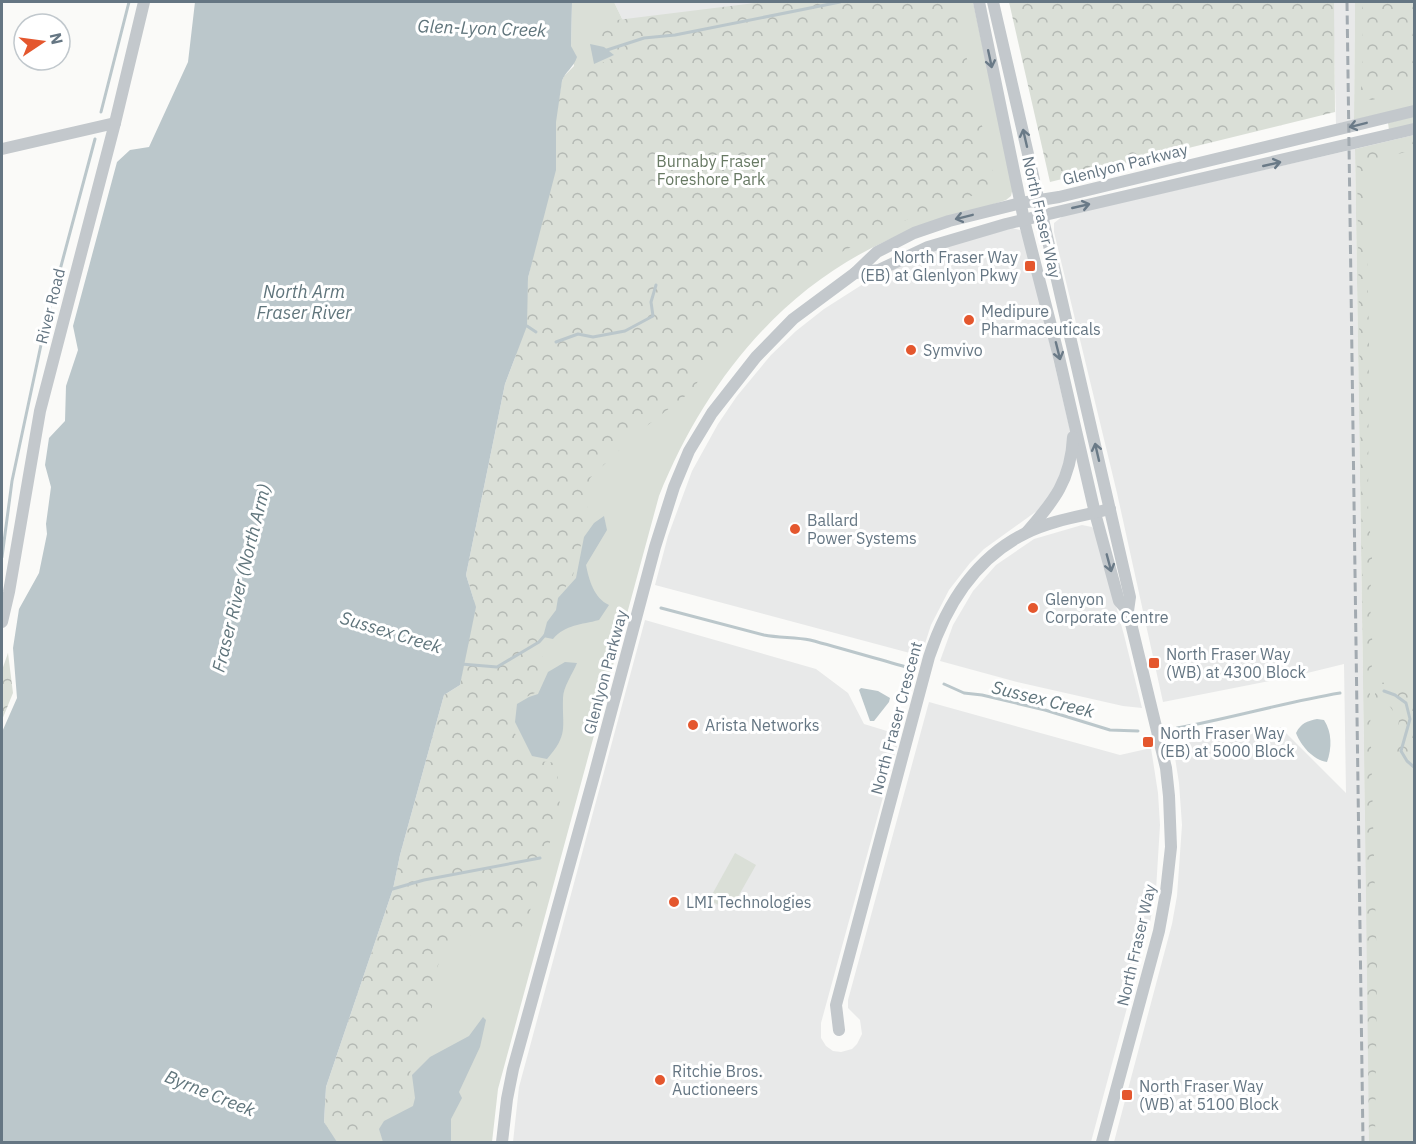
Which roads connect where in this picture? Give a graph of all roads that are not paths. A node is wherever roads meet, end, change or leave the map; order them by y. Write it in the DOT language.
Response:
graph roads {
  1 [pos="144,2"];
  2 [pos="978,2"];
  3 [pos="993,2"];
  4 [pos="1414,111"];
  5 [pos="115,123"];
  6 [pos="1414,129"];
  7 [pos="2,149"];
  8 [pos="1040,201"];
  9 [pos="1021,203"];
  10 [pos="1043,215"];
  11 [pos="1024,219"];
  12 [pos="855,273"];
  13 [pos="1073,423"];
  14 [pos="1110,509"];
  15 [pos="1095,513"];
  16 [pos="1026,533"];
  17 [pos="1128,611"];
  18 [pos="2,622"];
  19 [pos="839,1030"];
  20 [pos="502,1143"];
  21 [pos="1102,1143"];
  1 -- 5 [label="street, River Road"];
  2 -- 9 [label="street, North Fraser Way, one-way"];
  8 -- 3 [label="street, North Fraser Way, one-way"];
  4 -- 8 [label="street, Glenlyon Parkway, one-way"];
  5 -- 7 [label="street"];
  5 -- 18 [label="street, River Road"];
  10 -- 6 [label="street, Glenlyon Parkway, one-way"];
  8 -- 9 [label="street, Glenlyon Parkway"];
  8 -- 10 [label="street, North Fraser Way"];
  9 -- 11 [label="street, North Fraser Way"];
  9 -- 12 [label="street, Glenlyon Parkway, one-way"];
  10 -- 11 [label="street, Glenlyon Parkway"];
  14 -- 10 [label="street, North Fraser Way, one-way"];
  11 -- 12 [label="street, Glenlyon Parkway"];
  11 -- 13 [label="street, North Fraser Way, one-way"];
  12 -- 20 [label="street, Glenlyon Parkway"];
  13 -- 15 [label="street, North Fraser Way"];
  13 -- 16 [label="street"];
  14 -- 15 [label="street, North Fraser Crescent"];
  14 -- 17 [label="street, North Fraser Way"];
  15 -- 16 [label="street, North Fraser Crescent"];
  15 -- 17 [label="street, North Fraser Way, one-way"];
  16 -- 19 [label="street, North Fraser Crescent"];
  17 -- 21 [label="street, North Fraser Way"];
}
